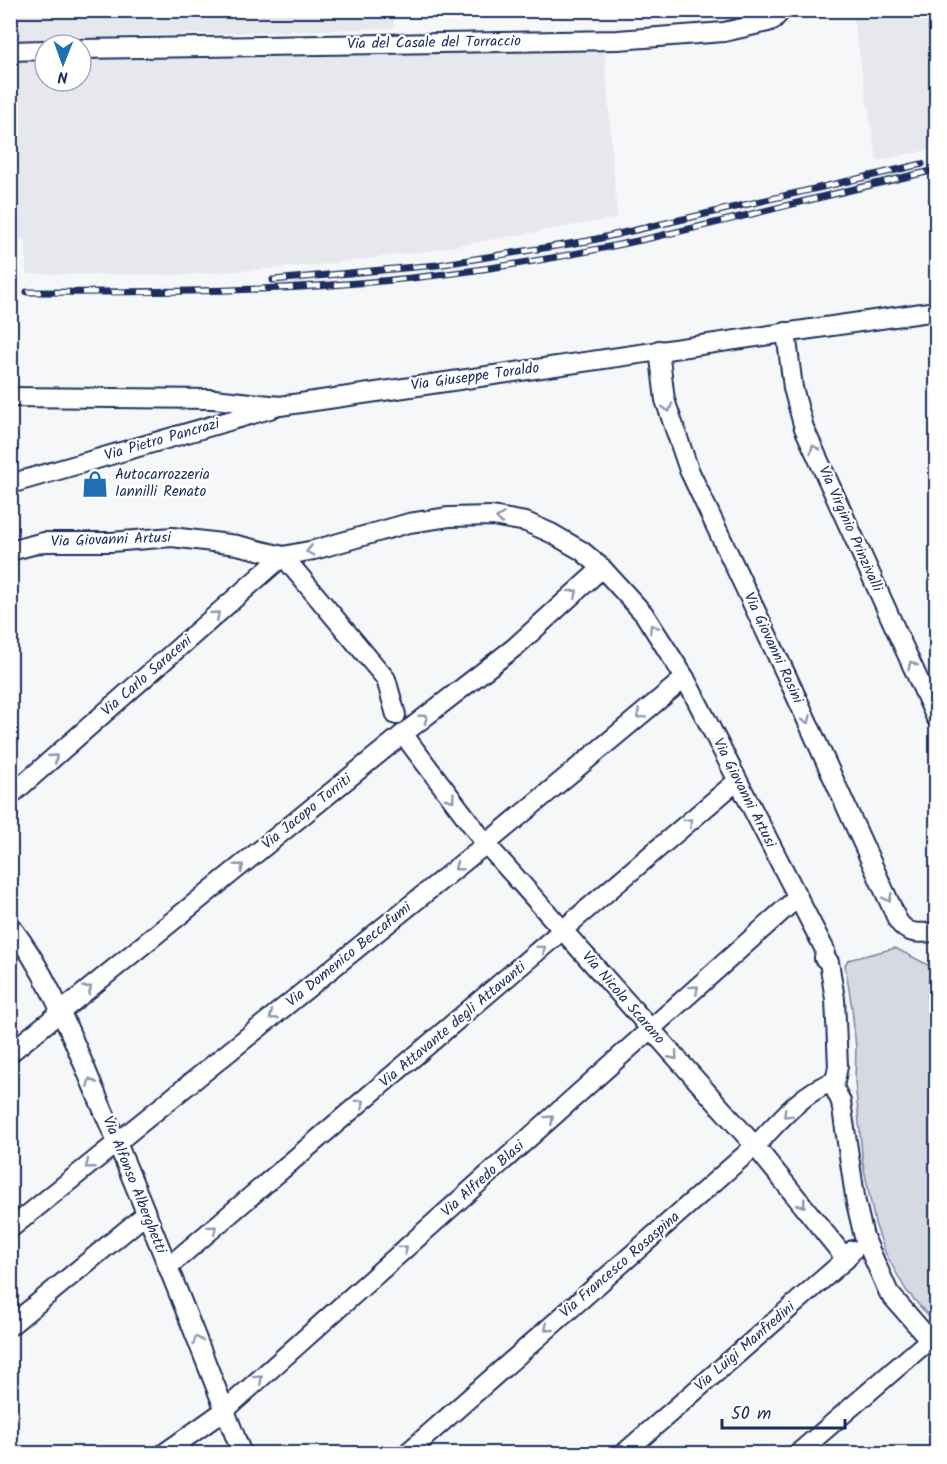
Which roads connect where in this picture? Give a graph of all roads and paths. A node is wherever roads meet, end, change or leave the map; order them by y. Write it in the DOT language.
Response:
graph roads {
  1 [pos="782,10"];
  2 [pos="93,49"];
  3 [pos="33,50"];
  4 [pos="10,51"];
  5 [pos="936,311"];
  6 [pos="786,332"];
  7 [pos="659,350"];
  8 [pos="10,397"];
  9 [pos="280,406"];
  10 [pos="10,484"];
  11 [pos="10,551"];
  12 [pos="283,556"];
  13 [pos="602,568"];
  14 [pos="685,678"];
  15 [pos="396,715"];
  16 [pos="936,718"];
  17 [pos="403,734"];
  18 [pos="737,781"];
  19 [pos="10,796"];
  20 [pos="486,844"];
  21 [pos="798,897"];
  22 [pos="10,926"];
  23 [pos="564,930"];
  24 [pos="936,932"];
  25 [pos="61,1012"];
  26 [pos="650,1029"];
  27 [pos="10,1053"];
  28 [pos="834,1087"];
  29 [pos="117,1142"];
  30 [pos="755,1146"];
  31 [pos="146,1214"];
  32 [pos="10,1229"];
  33 [pos="864,1237"];
  34 [pos="846,1259"];
  35 [pos="168,1267"];
  36 [pos="10,1326"];
  37 [pos="933,1344"];
  38 [pos="225,1410"];
  39 [pos="163,1454"];
  40 [pos="242,1454"];
  41 [pos="406,1454"];
  42 [pos="623,1454"];
  43 [pos="797,1454"];
  1 -- 2 [label="street, Via del Casale del Torraccio"];
  3 -- 4 [label="street"];
  5 -- 6 [label="street, Via Giuseppe Toraldo"];
  6 -- 7 [label="street, Via Giuseppe Toraldo"];
  16 -- 6 [label="street, Via Virginio Prinzivalli, one-way"];
  7 -- 9 [label="street, Via Giuseppe Toraldo"];
  7 -- 24 [label="street, Via Giovanni Rosini, one-way"];
  8 -- 9 [label="street, Via Giuseppe Toraldo"];
  9 -- 10 [label="street, Via Pietro Pancrazi"];
  11 -- 12 [label="street, Via Giovanni Artusi"];
  13 -- 12 [label="street, Via Giovanni Artusi, one-way"];
  12 -- 15 [label="street"];
  19 -- 12 [label="street, Via Carlo Saraceni, one-way"];
  14 -- 13 [label="street, Via Giovanni Artusi, one-way"];
  17 -- 13 [label="street, Via Jacopo Torriti, one-way"];
  14 -- 18 [label="street, Via Giovanni Artusi"];
  14 -- 20 [label="street, Via Domenico Beccafumi, one-way"];
  17 -- 20 [label="street, Via Nicola Scarano, one-way"];
  25 -- 17 [label="street, Via Jacopo Torriti, one-way"];
  18 -- 21 [label="street, Via Giovanni Artusi"];
  23 -- 18 [label="street, Via Attavante degli Attavanti, one-way"];
  20 -- 23 [label="street, Via Nicola Scarano"];
  20 -- 29 [label="street, Via Domenico Beccafumi, one-way"];
  26 -- 21 [label="street, Via Alfredo Blasi, one-way"];
  21 -- 28 [label="street, Via Giovanni Artusi"];
  22 -- 25 [label="street, Via Alfonso Alberghetti"];
  23 -- 26 [label="street, Via Nicola Scarano"];
  35 -- 23 [label="street, Via Attavante degli Attavanti, one-way"];
  25 -- 27 [label="street, Via Jacopo Torriti"];
  29 -- 25 [label="street, Via Alfonso Alberghetti, one-way"];
  26 -- 30 [label="street, Via Nicola Scarano, one-way"];
  38 -- 26 [label="street, Via Alfredo Blasi, one-way"];
  28 -- 30 [label="street, Via Francesco Rosaspina, one-way"];
  28 -- 33 [label="street, Via Giovanni Artusi"];
  29 -- 31 [label="street, Via Alfonso Alberghetti"];
  29 -- 32 [label="street, Via Domenico Beccafumi, one-way"];
  30 -- 34 [label="street, Via Nicola Scarano, one-way"];
  30 -- 41 [label="street, Via Francesco Rosaspina, one-way"];
  31 -- 35 [label="street, Via Alfonso Alberghetti"];
  31 -- 36 [label="street"];
  33 -- 34 [label="street, Via Luigi Manfredini"];
  33 -- 37 [label="street, Via Giovanni Artusi"];
  34 -- 42 [label="street, Via Luigi Manfredini"];
  38 -- 35 [label="street, Via Alfonso Alberghetti, one-way"];
  37 -- 43 [label="street"];
  38 -- 39 [label="street, Via Alfredo Blasi"];
  38 -- 40 [label="street, Via Alfonso Alberghetti"];
}
